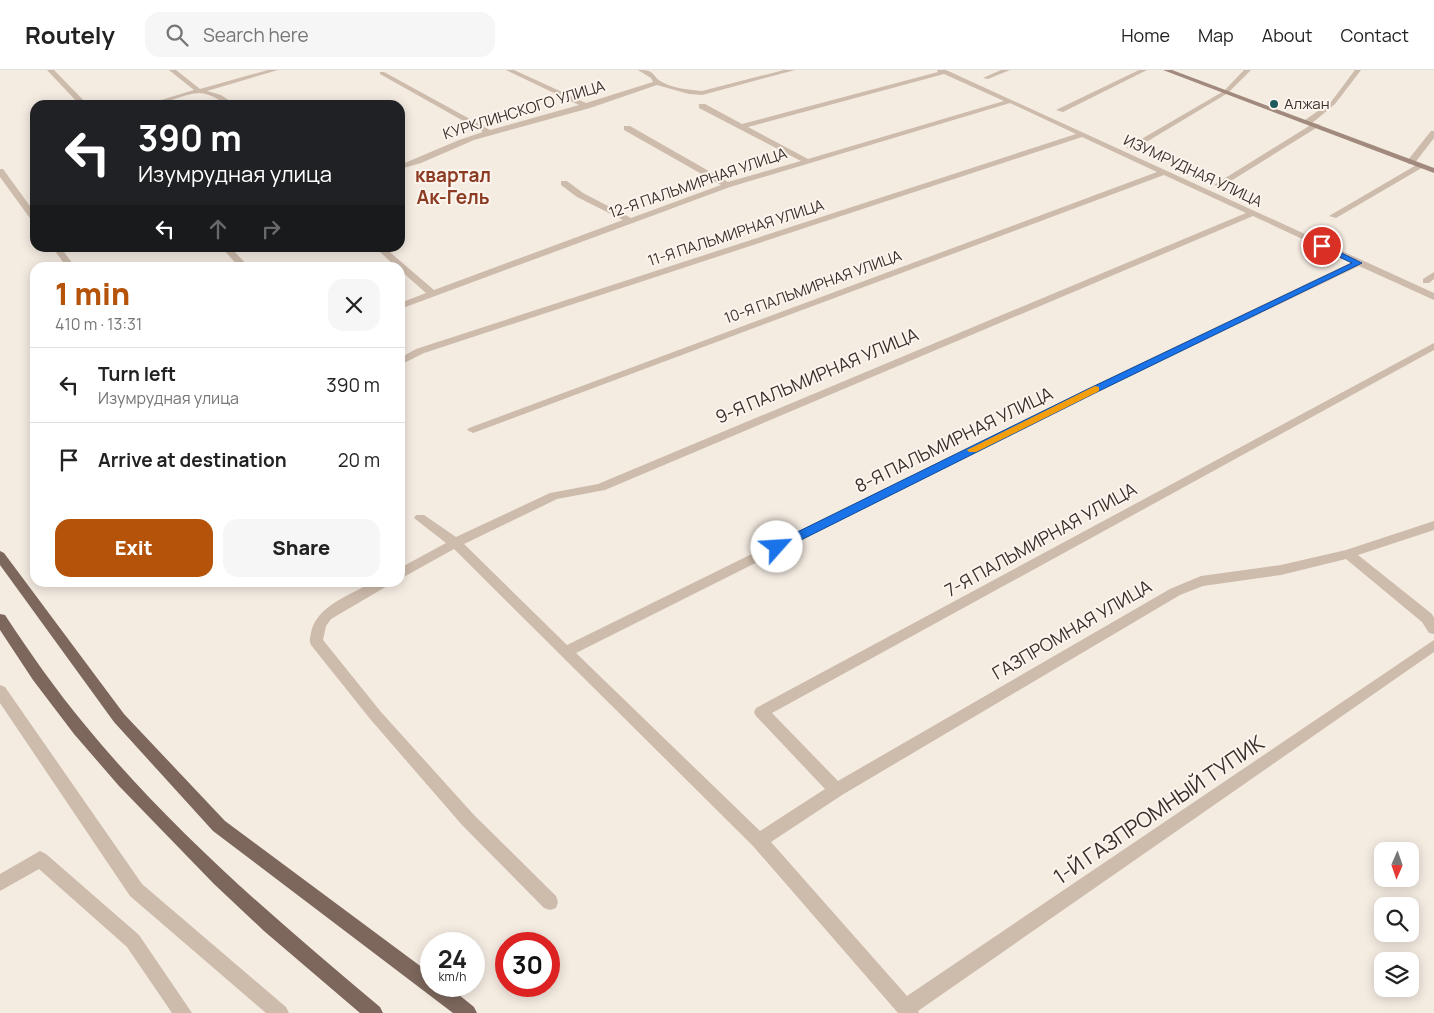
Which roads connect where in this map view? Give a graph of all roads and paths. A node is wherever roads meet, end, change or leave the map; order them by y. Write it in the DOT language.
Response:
graph roads {
  1 [pos="50,70"];
  2 [pos="172,70"];
  3 [pos="274,70"];
  4 [pos="509,70"];
  5 [pos="641,70"];
  6 [pos="792,70"];
  7 [pos="1007,70"];
  8 [pos="1144,70"];
  9 [pos="1166,70"];
  10 [pos="1248,70"];
  11 [pos="1358,70"];
  12 [pos="942,71"];
  13 [pos="382,73"];
  14 [pos="986,78"];
  15 [pos="658,83"];
  16 [pos="199,91"];
  17 [pos="1226,92"];
  18 [pos="79,100"];
  19 [pos="167,100"];
  20 [pos="225,100"];
  21 [pos="1011,101"];
  22 [pos="587,106"];
  23 [pos="702,106"];
  24 [pos="1060,110"];
  25 [pos="1308,122"];
  26 [pos="743,126"];
  27 [pos="1318,126"];
  28 [pos="627,128"];
  29 [pos="490,133"];
  30 [pos="1434,133"];
  31 [pos="1083,134"];
  32 [pos="1130,148"];
  33 [pos="808,161"];
  34 [pos="1410,162"];
  35 [pos="405,165"];
  36 [pos="1421,166"];
  37 [pos="0,171"];
  38 [pos="1434,171"];
  39 [pos="1164,172"];
  40 [pos="564,183"];
  41 [pos="728,185"];
  42 [pos="1218,185"];
  43 [pos="30,212"];
  44 [pos="1251,214"];
  45 [pos="1333,216"];
  46 [pos="629,220"];
  47 [pos="230,252"];
  48 [pos="385,252"];
  49 [pos="240,262"];
  50 [pos="396,262"];
  51 [pos="1358,263"];
  52 [pos="405,270"];
  53 [pos="1434,275"];
  54 [pos="1426,281"];
  55 [pos="433,294"];
  56 [pos="1434,297"];
  57 [pos="405,304"];
  58 [pos="1434,346"];
  59 [pos="405,360"];
  60 [pos="473,430"];
  61 [pos="420,518"];
  62 [pos="1434,525"];
  63 [pos="455,542"];
  64 [pos="1348,554"];
  65 [pos="0,556"];
  66 [pos="405,571"];
  67 [pos="375,587"];
  68 [pos="0,619"];
  69 [pos="1434,629"];
  70 [pos="1434,645"];
  71 [pos="567,651"];
  72 [pos="0,691"];
  73 [pos="836,790"];
  74 [pos="759,841"];
  75 [pos="0,883"];
  76 [pos="550,902"];
  77 [pos="420,977"];
  78 [pos="447,997"];
  79 [pos="908,1011"];
  80 [pos="184,1013"];
  81 [pos="280,1013"];
  82 [pos="374,1013"];
  83 [pos="468,1013"];
  1 -- 18 [label="street"];
  2 -- 16 [label="street"];
  3 -- 16 [label="street"];
  4 -- 22 [label="street"];
  5 -- 15 [label="street"];
  6 -- 15 [label="street"];
  7 -- 14 [label="street"];
  8 -- 24 [label="street"];
  9 -- 17 [label="street"];
  10 -- 17 [label="street"];
  11 -- 25 [label="street"];
  12 -- 21 [label="street, ИЗУМРУДНАЯ УЛИЦА"];
  12 -- 26 [label="street"];
  13 -- 29 [label="street"];
  15 -- 22 [label="street, КУРКЛИНСКОГО УЛИЦА"];
  16 -- 19 [label="street"];
  16 -- 20 [label="street"];
  17 -- 25 [label="street"];
  17 -- 32 [label="street"];
  21 -- 31 [label="street, ИЗУМРУДНАЯ УЛИЦА"];
  21 -- 33 [label="street, 12-Я ПАЛЬМИРНАЯ УЛИЦА"];
  22 -- 29 [label="street, КУРКЛИНСКОГО УЛИЦА"];
  23 -- 26 [label="street"];
  25 -- 27 [label="street"];
  26 -- 33 [label="street"];
  27 -- 34 [label="street"];
  27 -- 42 [label="street"];
  28 -- 41 [label="street"];
  29 -- 35 [label="street, КУРКЛИНСКОГО УЛИЦА"];
  30 -- 34 [label="street"];
  31 -- 39 [label="street, ИЗУМРУДНАЯ УЛИЦА"];
  31 -- 59 [label="street, 11-Я ПАЛЬМИРНАЯ УЛИЦА"];
  33 -- 41 [label="street, 12-Я ПАЛЬМИРНАЯ УЛИЦА"];
  34 -- 36 [label="street"];
  36 -- 38 [label="street"];
  36 -- 45 [label="street"];
  37 -- 43 [label="street"];
  39 -- 44 [label="street, ИЗУМРУДНАЯ УЛИЦА"];
  39 -- 60 [label="street, 10-Я ПАЛЬМИРНАЯ УЛИЦА"];
  40 -- 46 [label="street"];
  41 -- 46 [label="street, 12-Я ПАЛЬМИРНАЯ УЛИЦА"];
  44 -- 51 [label="street, ИЗУМРУДНАЯ УЛИЦА"];
  44 -- 63 [label="street, 9-Я ПАЛЬМИРНАЯ УЛИЦА"];
  46 -- 55 [label="street, 12-Я ПАЛЬМИРНАЯ УЛИЦА"];
  47 -- 49 [label="street"];
  48 -- 50 [label="street"];
  51 -- 56 [label="street, ИЗУМРУДНАЯ УЛИЦА"];
  51 -- 71 [label="street, 8-Я ПАЛЬМИРНАЯ УЛИЦА"];
  52 -- 55 [label="street"];
  53 -- 54 [label="street"];
  55 -- 57 [label="street, 12-Я ПАЛЬМИРНАЯ УЛИЦА"];
  58 -- 73 [label="street, 7-Я ПАЛЬМИРНАЯ УЛИЦА"];
  61 -- 63 [label="street"];
  62 -- 64 [label="street, ГАЗПРОМНАЯ УЛИЦА"];
  63 -- 66 [label="street, 9-Я ПАЛЬМИРНАЯ УЛИЦА"];
  63 -- 71 [label="street"];
  64 -- 69 [label="street"];
  64 -- 73 [label="street, ГАЗПРОМНАЯ УЛИЦА"];
  65 -- 77 [label="main road"];
  67 -- 76 [label="street"];
  68 -- 82 [label="main road"];
  70 -- 79 [label="street, 1-Й ГАЗПРОМНЫЙ ТУПИК"];
  71 -- 74 [label="street"];
  72 -- 81 [label="street"];
  73 -- 74 [label="street, ГАЗПРОМНАЯ УЛИЦА"];
  74 -- 79 [label="street"];
  75 -- 80 [label="street"];
  78 -- 83 [label="main road"];
}
